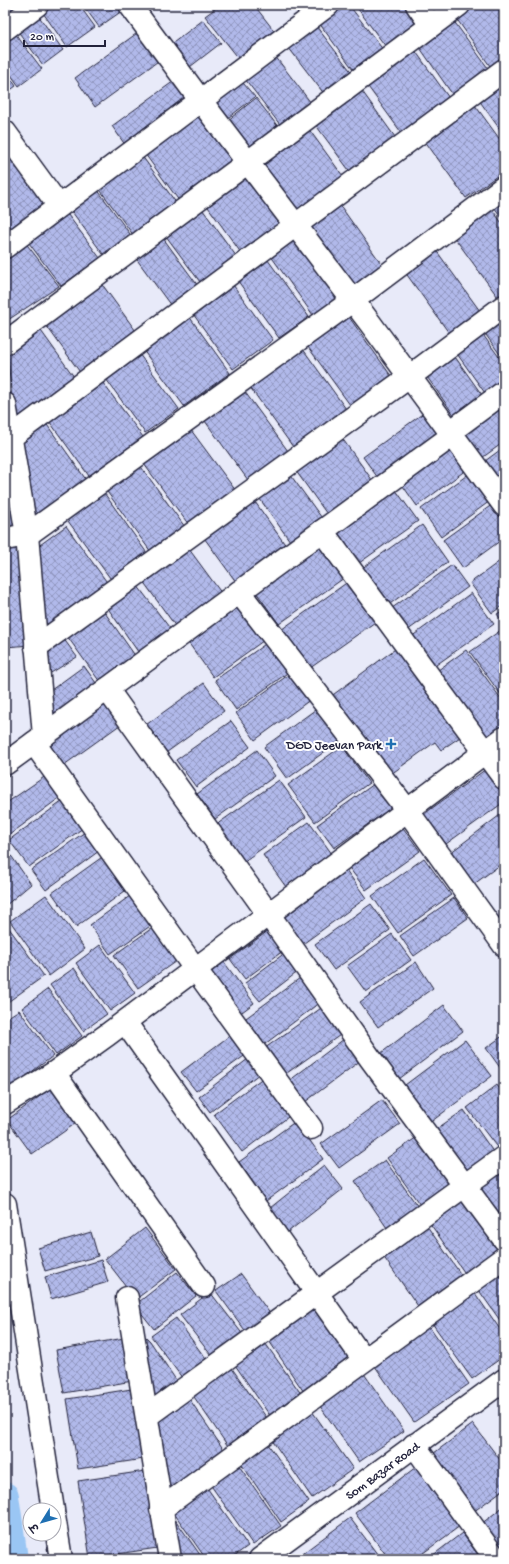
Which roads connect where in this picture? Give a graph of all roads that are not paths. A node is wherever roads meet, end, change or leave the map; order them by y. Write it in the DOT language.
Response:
graph roads {
  1 [pos="37,5"];
  2 [pos="130,5"];
  3 [pos="328,5"];
  4 [pos="417,5"];
  5 [pos="459,5"];
  6 [pos="431,25"];
  7 [pos="5,29"];
  8 [pos="504,70"];
  9 [pos="201,101"];
  10 [pos="5,132"];
  11 [pos="247,162"];
  12 [pos="504,187"];
  13 [pos="59,206"];
  14 [pos="296,226"];
  15 [pos="5,247"];
  16 [pos="352,301"];
  17 [pos="504,306"];
  18 [pos="5,343"];
  19 [pos="409,377"];
  20 [pos="504,392"];
  21 [pos="5,404"];
  22 [pos="451,433"];
  23 [pos="11,437"];
  24 [pos="504,505"];
  25 [pos="322,532"];
  26 [pos="27,535"];
  27 [pos="5,539"];
  28 [pos="239,592"];
  29 [pos="36,647"];
  30 [pos="107,689"];
  31 [pos="504,738"];
  32 [pos="39,739"];
  33 [pos="486,752"];
  34 [pos="5,764"];
  35 [pos="504,778"];
  36 [pos="407,810"];
  37 [pos="269,915"];
  38 [pos="504,945"];
  39 [pos="196,970"];
  40 [pos="125,1022"];
  41 [pos="54,1073"];
  42 [pos="5,1103"];
  43 [pos="311,1128"];
  44 [pos="504,1157"];
  45 [pos="464,1186"];
  46 [pos="5,1204"];
  47 [pos="504,1239"];
  48 [pos="504,1258"];
  49 [pos="204,1286"];
  50 [pos="317,1292"];
  51 [pos="127,1298"];
  52 [pos="364,1360"];
  53 [pos="504,1380"];
  54 [pos="146,1416"];
  55 [pos="414,1446"];
  56 [pos="52,1502"];
  57 [pos="161,1509"];
  58 [pos="58,1542"];
  59 [pos="264,1558"];
  60 [pos="61,1559"];
  61 [pos="170,1559"];
  62 [pos="496,1559"];
  1 -- 7 [label="street"];
  2 -- 9 [label="street"];
  3 -- 9 [label="street"];
  4 -- 6 [label="street"];
  5 -- 6 [label="street"];
  6 -- 11 [label="street"];
  8 -- 14 [label="street"];
  9 -- 11 [label="street"];
  9 -- 13 [label="street"];
  10 -- 13 [label="street"];
  11 -- 14 [label="street"];
  11 -- 18 [label="street"];
  12 -- 16 [label="street"];
  13 -- 15 [label="street"];
  14 -- 16 [label="street"];
  14 -- 23 [label="street"];
  16 -- 19 [label="street"];
  16 -- 26 [label="street"];
  17 -- 19 [label="street"];
  19 -- 22 [label="street"];
  19 -- 29 [label="street"];
  20 -- 22 [label="street"];
  21 -- 23 [label="street"];
  22 -- 24 [label="street"];
  22 -- 25 [label="street"];
  23 -- 26 [label="street"];
  25 -- 28 [label="street"];
  25 -- 33 [label="street"];
  26 -- 27 [label="street"];
  26 -- 29 [label="street"];
  28 -- 30 [label="street"];
  28 -- 36 [label="street"];
  29 -- 32 [label="street"];
  30 -- 32 [label="street"];
  30 -- 37 [label="street"];
  31 -- 33 [label="street"];
  32 -- 34 [label="street"];
  32 -- 39 [label="street"];
  33 -- 35 [label="street"];
  33 -- 36 [label="street"];
  36 -- 37 [label="street"];
  36 -- 38 [label="street"];
  37 -- 39 [label="street"];
  37 -- 45 [label="street"];
  39 -- 40 [label="street"];
  39 -- 43 [label="street"];
  40 -- 41 [label="street"];
  40 -- 50 [label="street"];
  41 -- 42 [label="street"];
  41 -- 49 [label="street"];
  44 -- 45 [label="street"];
  45 -- 47 [label="street"];
  45 -- 50 [label="street"];
  46 -- 56 [label="street"];
  48 -- 52 [label="street"];
  50 -- 52 [label="street"];
  50 -- 54 [label="street"];
  51 -- 54 [label="street"];
  52 -- 57 [label="street"];
  53 -- 55 [label="street, Som Bazar Road"];
  54 -- 57 [label="street"];
  55 -- 59 [label="street, Som Bazar Road"];
  55 -- 62 [label="street"];
  57 -- 61 [label="street"];
  58 -- 60 [label="street"];
}
